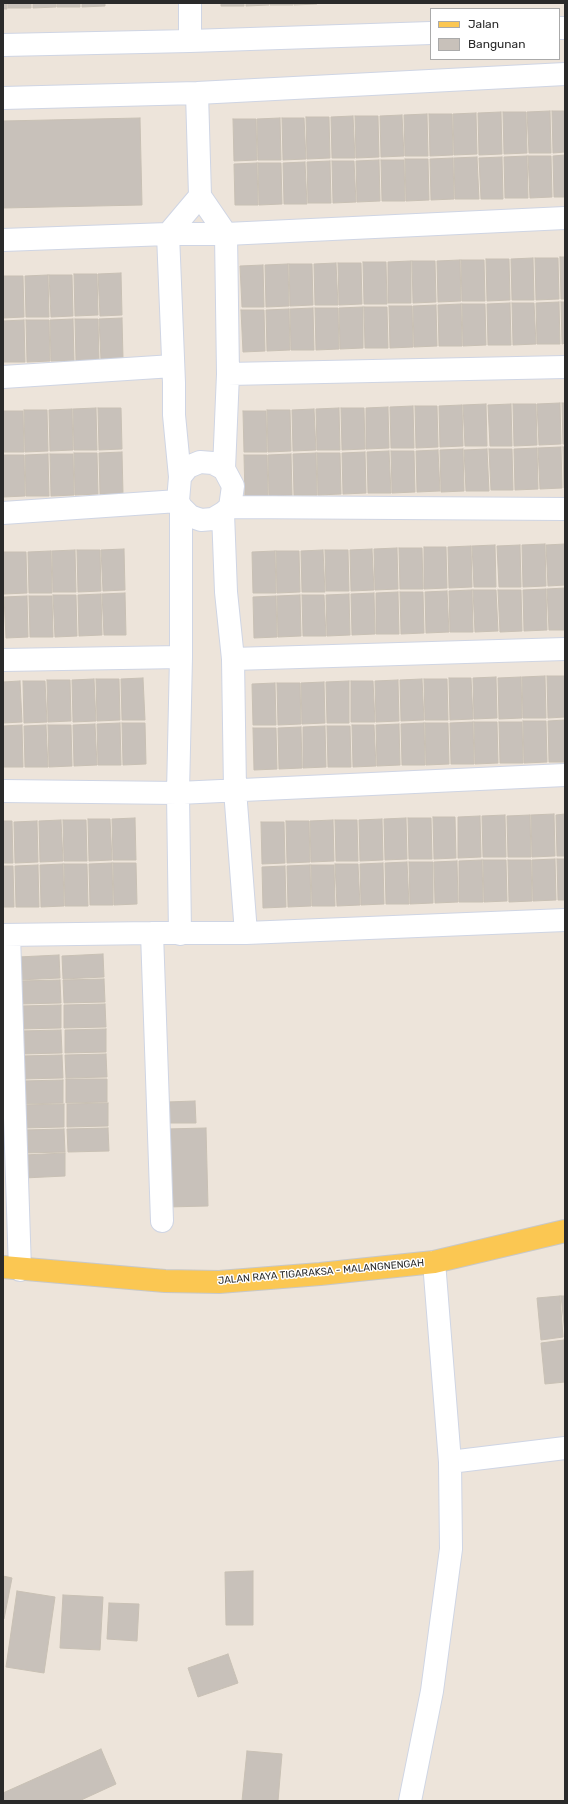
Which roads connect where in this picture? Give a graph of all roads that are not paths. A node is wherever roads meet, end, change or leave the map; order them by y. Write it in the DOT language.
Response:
graph roads {
  1 [pos="190,3"];
  2 [pos="430,33"];
  3 [pos="190,41"];
  4 [pos="3,44"];
  5 [pos="565,74"];
  6 [pos="197,92"];
  7 [pos="3,98"];
  8 [pos="200,196"];
  9 [pos="565,218"];
  10 [pos="168,234"];
  11 [pos="226,234"];
  12 [pos="3,240"];
  13 [pos="173,366"];
  14 [pos="565,367"];
  15 [pos="228,374"];
  16 [pos="3,377"];
  17 [pos="224,469"];
  18 [pos="180,477"];
  19 [pos="180,504"];
  20 [pos="565,509"];
  21 [pos="227,510"];
  22 [pos="3,513"];
  23 [pos="565,649"];
  24 [pos="181,657"];
  25 [pos="232,659"];
  26 [pos="3,660"];
  27 [pos="565,775"];
  28 [pos="235,790"];
  29 [pos="3,791"];
  30 [pos="178,793"];
  31 [pos="565,920"];
  32 [pos="152,932"];
  33 [pos="246,933"];
  34 [pos="180,934"];
  35 [pos="6,935"];
  36 [pos="162,1220"];
  37 [pos="565,1231"];
  38 [pos="434,1262"];
  39 [pos="12,1268"];
  40 [pos="565,1448"];
  41 [pos="450,1462"];
  42 [pos="410,1801"];
  1 -- 3 [label="street"];
  2 -- 3 [label="street"];
  3 -- 4 [label="street"];
  5 -- 6 [label="street"];
  6 -- 7 [label="street"];
  6 -- 8 [label="street"];
  8 -- 10 [label="street"];
  8 -- 11 [label="street"];
  9 -- 11 [label="street"];
  10 -- 11 [label="street"];
  10 -- 12 [label="street"];
  10 -- 13 [label="street"];
  11 -- 15 [label="street"];
  13 -- 16 [label="street"];
  13 -- 18 [label="street"];
  14 -- 15 [label="street"];
  15 -- 17 [label="street"];
  17 -- 18 [label="street"];
  17 -- 21 [label="street"];
  18 -- 19 [label="street"];
  19 -- 21 [label="street"];
  19 -- 22 [label="street"];
  19 -- 24 [label="street"];
  20 -- 21 [label="street"];
  21 -- 25 [label="street"];
  23 -- 25 [label="street"];
  24 -- 26 [label="street"];
  24 -- 30 [label="street"];
  25 -- 28 [label="street"];
  27 -- 28 [label="street"];
  28 -- 30 [label="street"];
  28 -- 33 [label="street"];
  29 -- 30 [label="street"];
  30 -- 34 [label="street"];
  31 -- 33 [label="street"];
  32 -- 34 [label="street"];
  32 -- 35 [label="street"];
  32 -- 36 [label="street"];
  33 -- 34 [label="street"];
  35 -- 39 [label="street"];
  37 -- 38 [label="main road, JALAN RAYA TIGARAKSA - MALANGNENGAH"];
  38 -- 39 [label="main road, JALAN RAYA TIGARAKSA - MALANGNENGAH"];
  38 -- 41 [label="street"];
  40 -- 41 [label="street"];
  41 -- 42 [label="street"];
}
